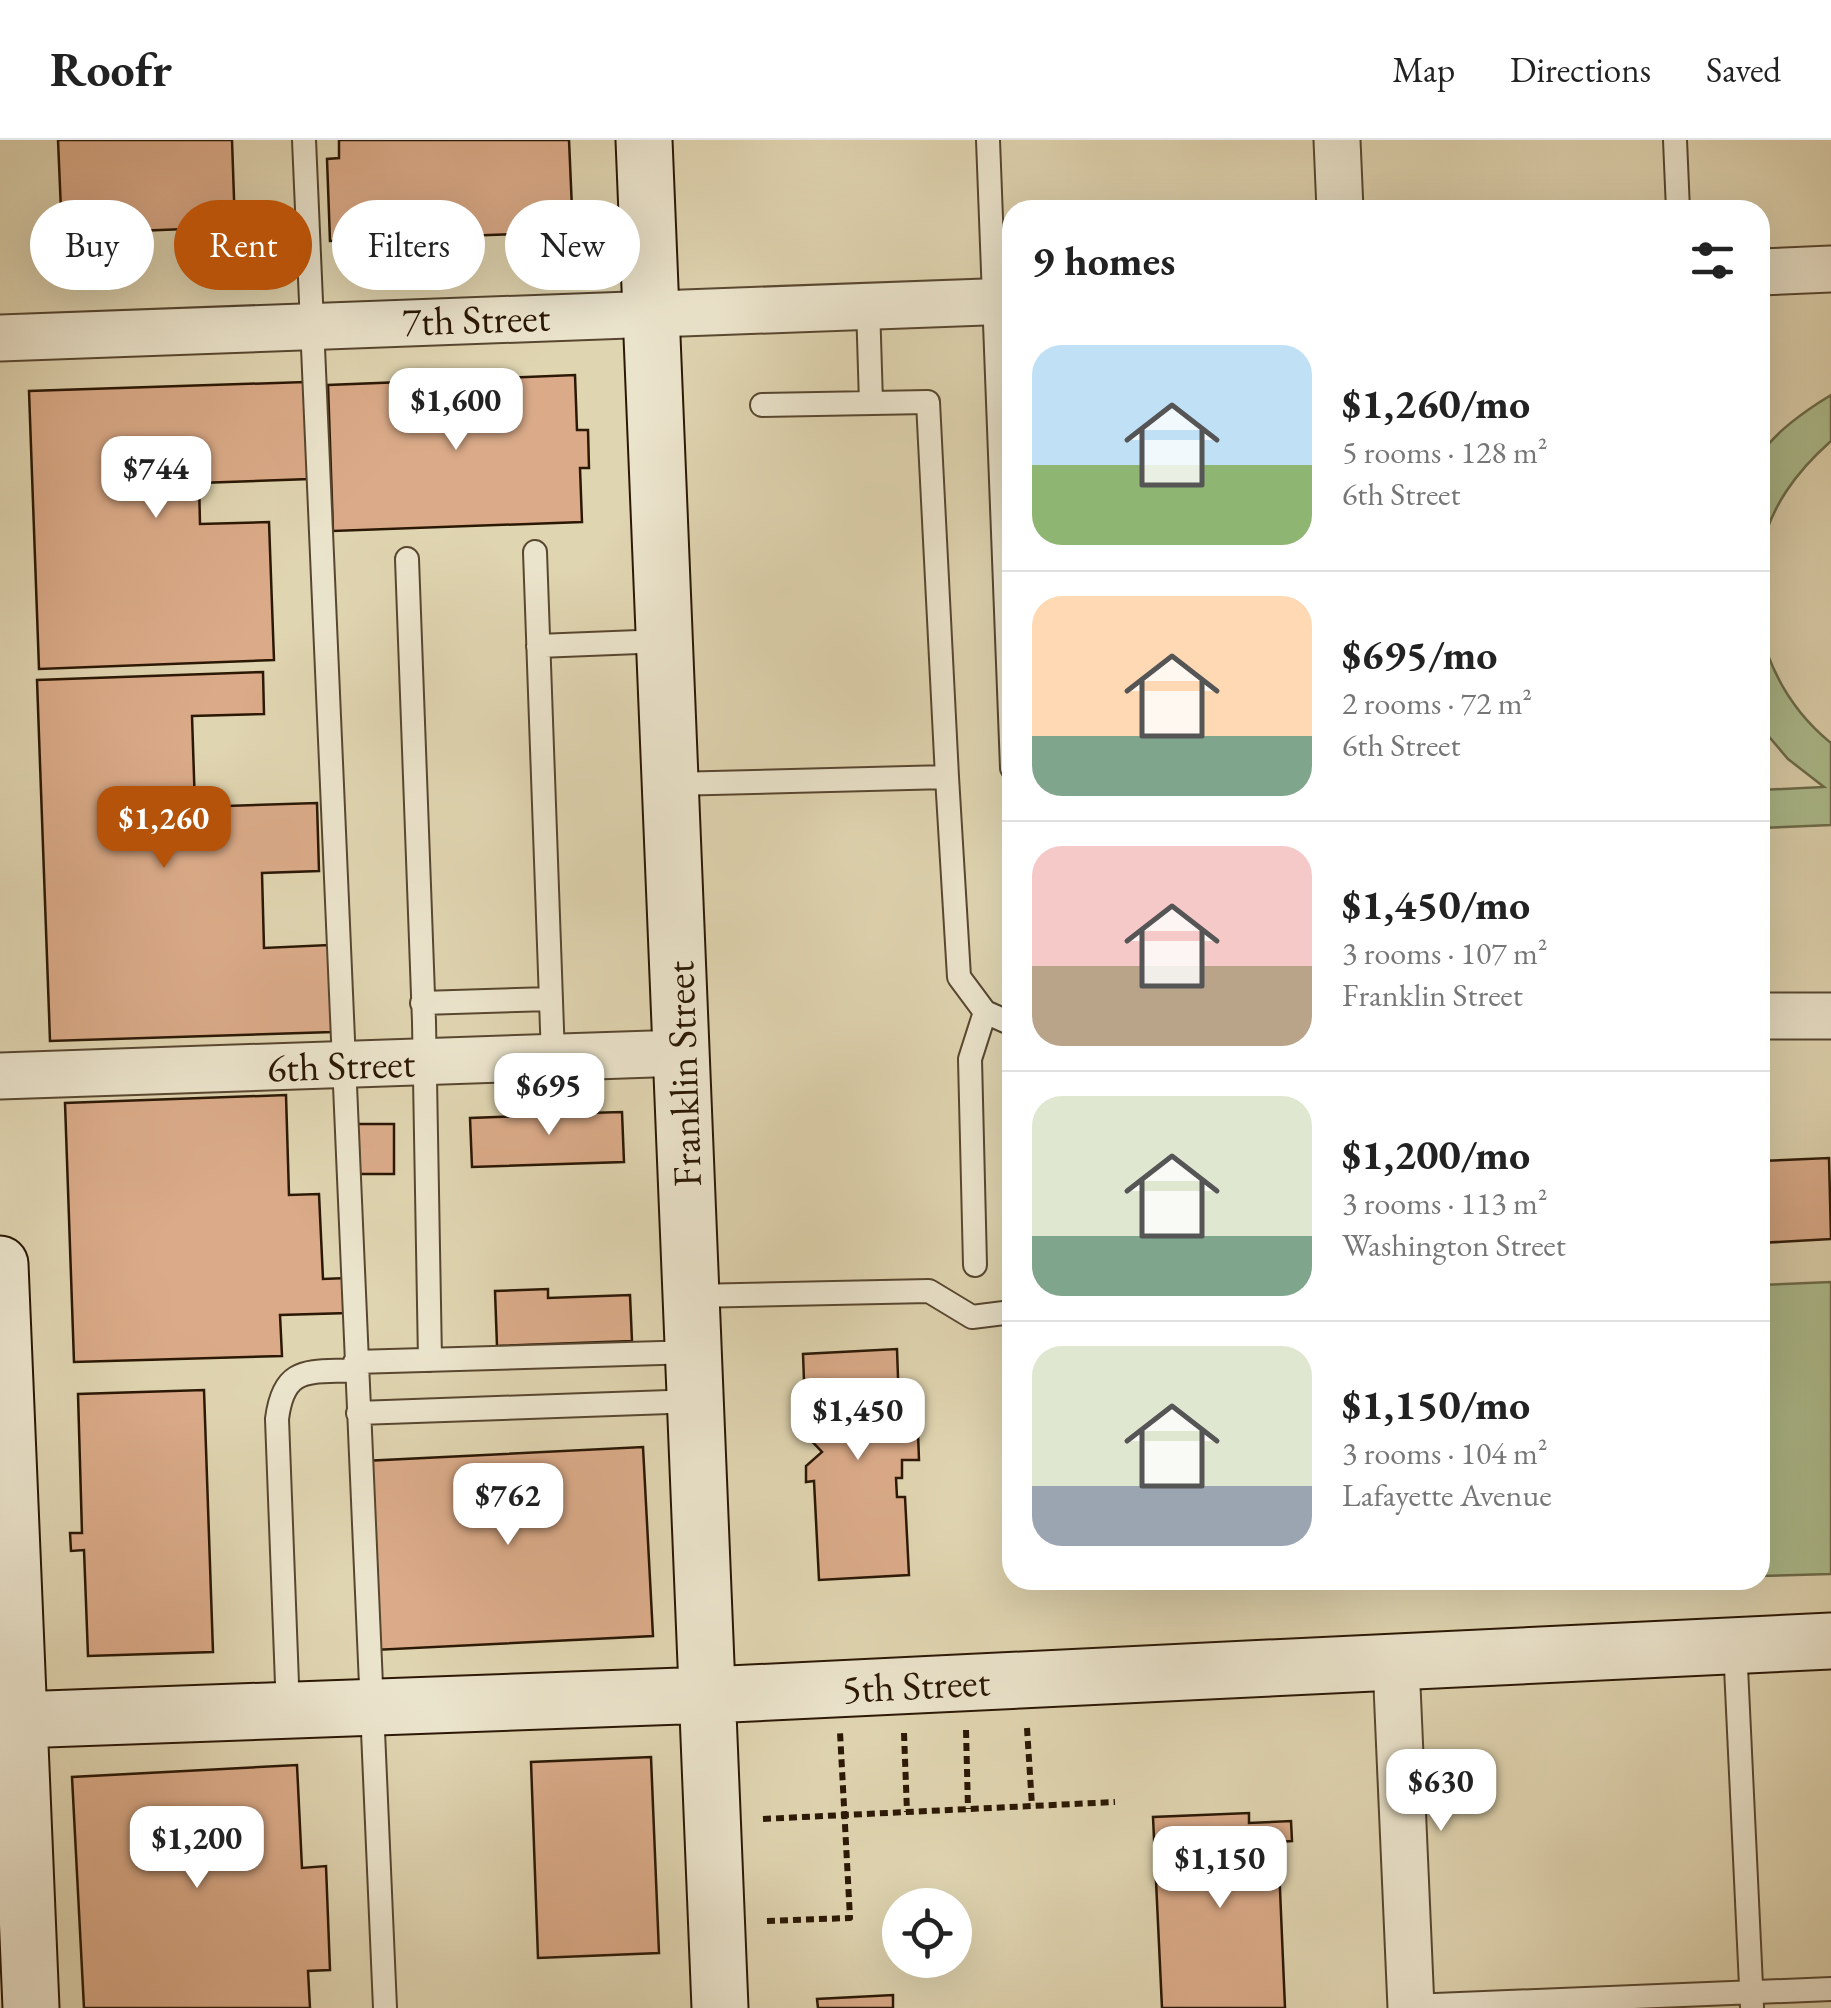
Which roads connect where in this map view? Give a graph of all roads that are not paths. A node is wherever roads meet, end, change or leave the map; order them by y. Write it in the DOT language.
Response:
graph roads {
  1 [pos="304,140"];
  2 [pos="644,140"];
  3 [pos="988,140"];
  4 [pos="1337,140"];
  5 [pos="1675,140"];
  6 [pos="1340,200"];
  7 [pos="1678,200"];
  8 [pos="1831,269"];
  9 [pos="1770,272"];
  10 [pos="1002,290"];
  11 [pos="1002,301"];
  12 [pos="868,305"];
  13 [pos="651,312"];
  14 [pos="311,325"];
  15 [pos="0,338"];
  16 [pos="871,403"];
  17 [pos="762,405"];
  18 [pos="535,552"];
  19 [pos="407,559"];
  20 [pos="665,641"];
  21 [pos="538,646"];
  22 [pos="947,776"];
  23 [pos="670,784"];
  24 [pos="550,998"];
  25 [pos="422,1002"];
  26 [pos="985,1012"];
  27 [pos="1770,1016"];
  28 [pos="1831,1016"];
  29 [pos="1002,1020"];
  30 [pos="682,1053"];
  31 [pos="552,1057"];
  32 [pos="424,1062"];
  33 [pos="342,1065"];
  34 [pos="0,1076"];
  35 [pos="0,1264"];
  36 [pos="976,1264"];
  37 [pos="692,1296"];
  38 [pos="1002,1314"];
  39 [pos="430,1360"];
  40 [pos="356,1366"];
  41 [pos="696,1377"];
  42 [pos="358,1413"];
  43 [pos="1831,1640"];
  44 [pos="1735,1646"];
  45 [pos="1396,1663"];
  46 [pos="709,1695"];
  47 [pos="371,1707"];
  48 [pos="288,1710"];
  49 [pos="9,1720"];
  50 [pos="1831,1990"];
  51 [pos="1752,2000"];
  52 [pos="1411,2007"];
  53 [pos="30,2008"];
  54 [pos="385,2008"];
  55 [pos="720,2008"];
  1 -- 14 [label="lane"];
  2 -- 13 [label="street, Franklin Street"];
  3 -- 10 [label="lane"];
  4 -- 6 [label="street"];
  5 -- 7 [label="lane"];
  8 -- 9 [label="street"];
  11 -- 12 [label="street, 7th Street"];
  12 -- 13 [label="street, 7th Street"];
  12 -- 16 [label="lane"];
  13 -- 14 [label="street, 7th Street"];
  13 -- 20 [label="street, Franklin Street"];
  14 -- 15 [label="street, 7th Street"];
  14 -- 33 [label="lane"];
  16 -- 17 [label="lane"];
  16 -- 22 [label="lane"];
  18 -- 21 [label="lane"];
  19 -- 25 [label="lane"];
  20 -- 21 [label="lane"];
  20 -- 23 [label="street, Franklin Street"];
  21 -- 24 [label="lane"];
  22 -- 23 [label="lane"];
  22 -- 26 [label="lane"];
  23 -- 30 [label="street, Franklin Street"];
  24 -- 25 [label="lane"];
  24 -- 31 [label="lane"];
  25 -- 32 [label="lane"];
  26 -- 29 [label="lane"];
  26 -- 36 [label="lane"];
  27 -- 28 [label="street"];
  30 -- 31 [label="street, 6th Street"];
  30 -- 37 [label="street, Franklin Street"];
  31 -- 32 [label="street, 6th Street"];
  32 -- 33 [label="street, 6th Street"];
  32 -- 39 [label="lane"];
  33 -- 34 [label="street, 6th Street"];
  33 -- 40 [label="lane"];
  35 -- 49 [label="street"];
  37 -- 38 [label="lane"];
  37 -- 41 [label="street, Franklin Street"];
  39 -- 40 [label="lane"];
  39 -- 41 [label="lane"];
  40 -- 42 [label="lane"];
  40 -- 48 [label="lane"];
  41 -- 42 [label="lane"];
  41 -- 46 [label="street, Franklin Street"];
  42 -- 47 [label="lane"];
  43 -- 44 [label="street, 5th Street"];
  44 -- 45 [label="street, 5th Street"];
  44 -- 51 [label="lane"];
  45 -- 46 [label="street, 5th Street"];
  45 -- 52 [label="street"];
  46 -- 47 [label="street, 5th Street"];
  46 -- 55 [label="street, Franklin Street"];
  47 -- 48 [label="street, 5th Street"];
  47 -- 54 [label="lane"];
  48 -- 49 [label="street, 5th Street"];
  49 -- 53 [label="street"];
  50 -- 51 [label="lane"];
  51 -- 52 [label="lane"];
}
